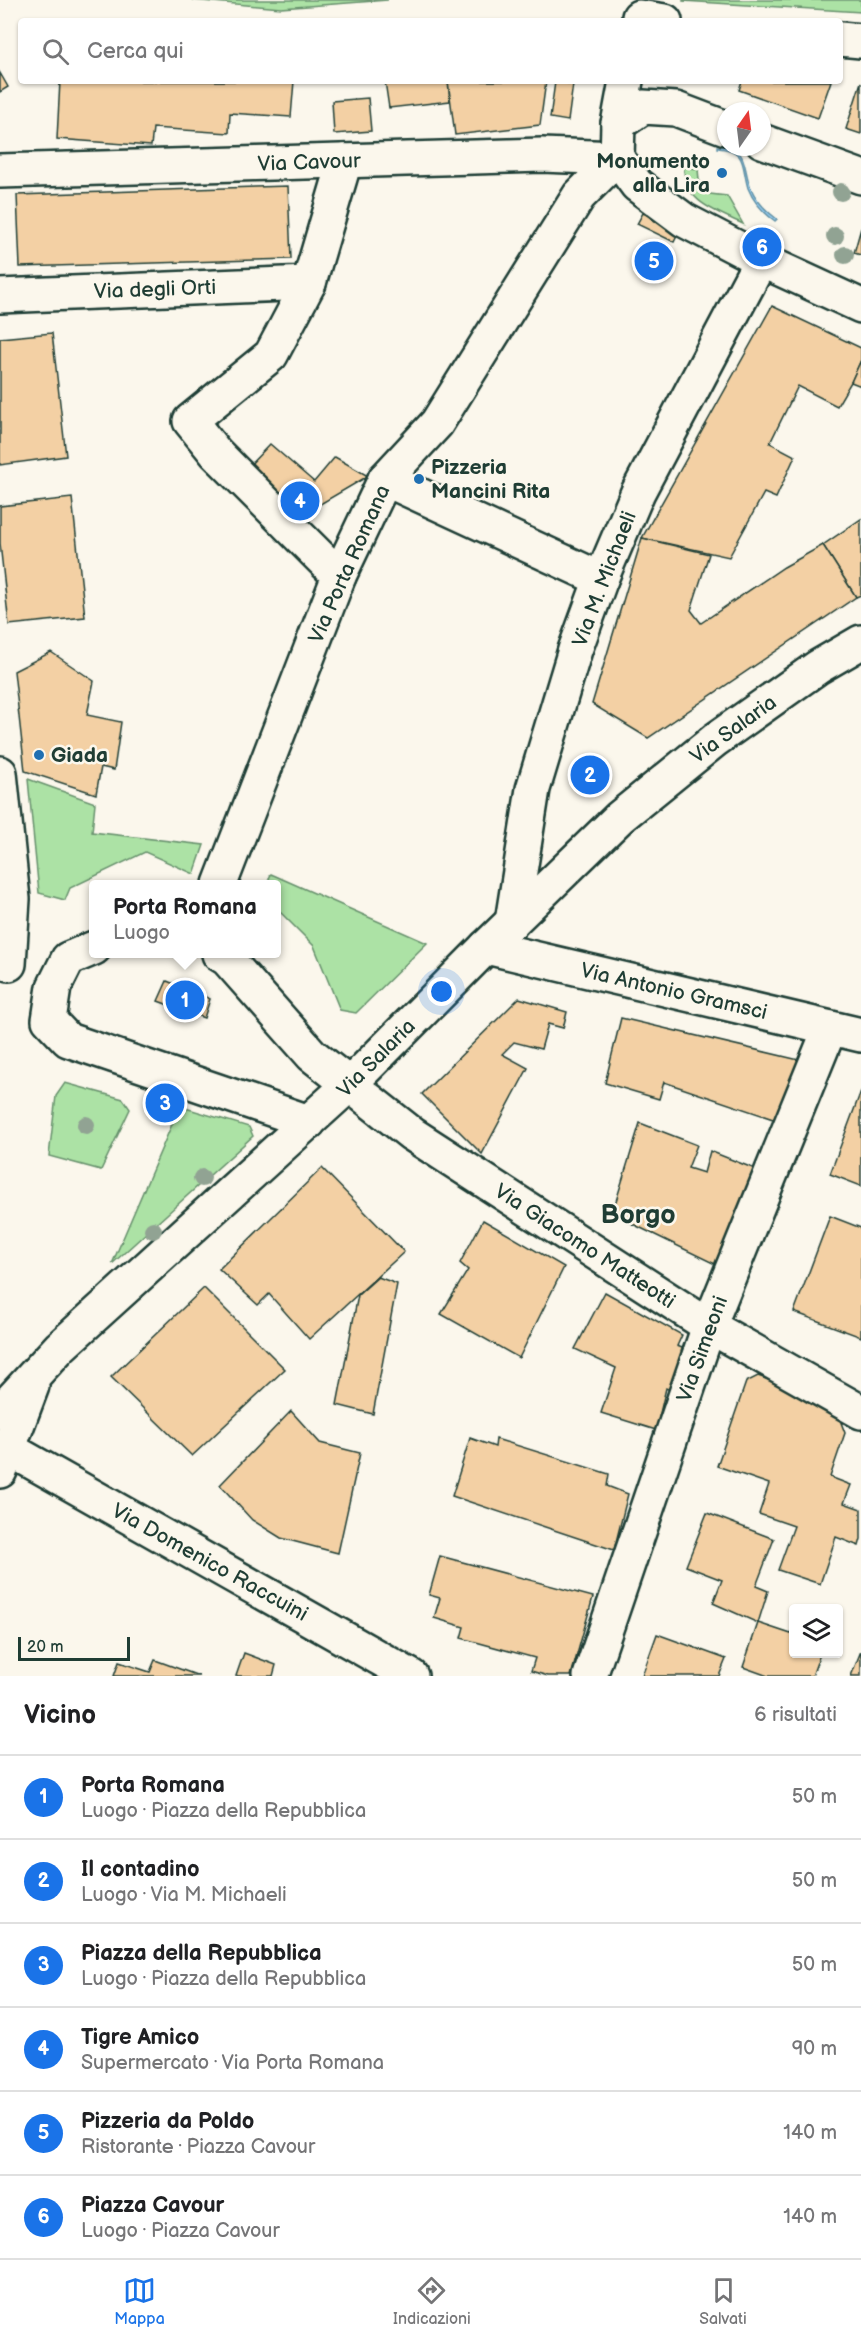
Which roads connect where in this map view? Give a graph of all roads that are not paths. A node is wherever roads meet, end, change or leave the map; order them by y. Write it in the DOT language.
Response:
graph roads {
  1 [pos="843,39"];
  2 [pos="861,41"];
  3 [pos="625,84"];
  4 [pos="618,124"];
  5 [pos="717,125"];
  6 [pos="771,144"];
  7 [pos="617,158"];
  8 [pos="345,161"];
  9 [pos="0,171"];
  10 [pos="861,177"];
  11 [pos="761,260"];
  12 [pos="309,283"];
  13 [pos="0,296"];
  14 [pos="861,306"];
  15 [pos="385,479"];
  16 [pos="339,576"];
  17 [pos="601,579"];
  18 [pos="861,642"];
  19 [pos="0,773"];
  20 [pos="222,880"];
  21 [pos="512,922"];
  22 [pos="486,947"];
  23 [pos="89,950"];
  24 [pos="225,958"];
  25 [pos="4,963"];
  26 [pos="54,987"];
  27 [pos="846,1031"];
  28 [pos="350,1084"];
  29 [pos="309,1122"];
  30 [pos="709,1326"];
  31 [pos="38,1371"];
  32 [pos="0,1412"];
  33 [pos="861,1412"];
  34 [pos="4,1460"];
  35 [pos="411,1676"];
  36 [pos="590,1676"];
  1 -- 2 [label="street"];
  3 -- 4 [label="street"];
  4 -- 5 [label="street"];
  4 -- 7 [label="street"];
  6 -- 10 [label="street"];
  7 -- 8 [label="street, Via Cavour"];
  7 -- 11 [label="street"];
  7 -- 15 [label="street, Via Porta Romana"];
  8 -- 9 [label="street, Via Cavour"];
  8 -- 12 [label="street"];
  11 -- 14 [label="street"];
  11 -- 17 [label="street, Via M. Michaeli"];
  12 -- 13 [label="street, Via degli Orti"];
  12 -- 16 [label="street"];
  15 -- 16 [label="street, Via Porta Romana"];
  15 -- 17 [label="street"];
  16 -- 20 [label="street, Via Porta Romana"];
  17 -- 21 [label="street, Via M. Michaeli"];
  18 -- 21 [label="street, Via Salaria"];
  19 -- 25 [label="street"];
  21 -- 22 [label="street, Via Salaria"];
  22 -- 27 [label="street, Via Antonio Gramsci"];
  22 -- 28 [label="street, Via Salaria"];
  23 -- 26 [label="street"];
  24 -- 28 [label="street, Via Giacomo Matteotti"];
  25 -- 26 [label="street"];
  26 -- 29 [label="street"];
  27 -- 30 [label="street, Via Simeoni"];
  28 -- 29 [label="street, Via Salaria"];
  28 -- 30 [label="street, Via Giacomo Matteotti"];
  29 -- 31 [label="street, Via Salaria"];
  30 -- 33 [label="street, Via Giacomo Matteotti"];
  30 -- 36 [label="street, Via Simeoni"];
  31 -- 32 [label="street, Via Salaria"];
  31 -- 34 [label="street, Via Salaria"];
  34 -- 35 [label="street, Via Domenico Raccuini"];
}
